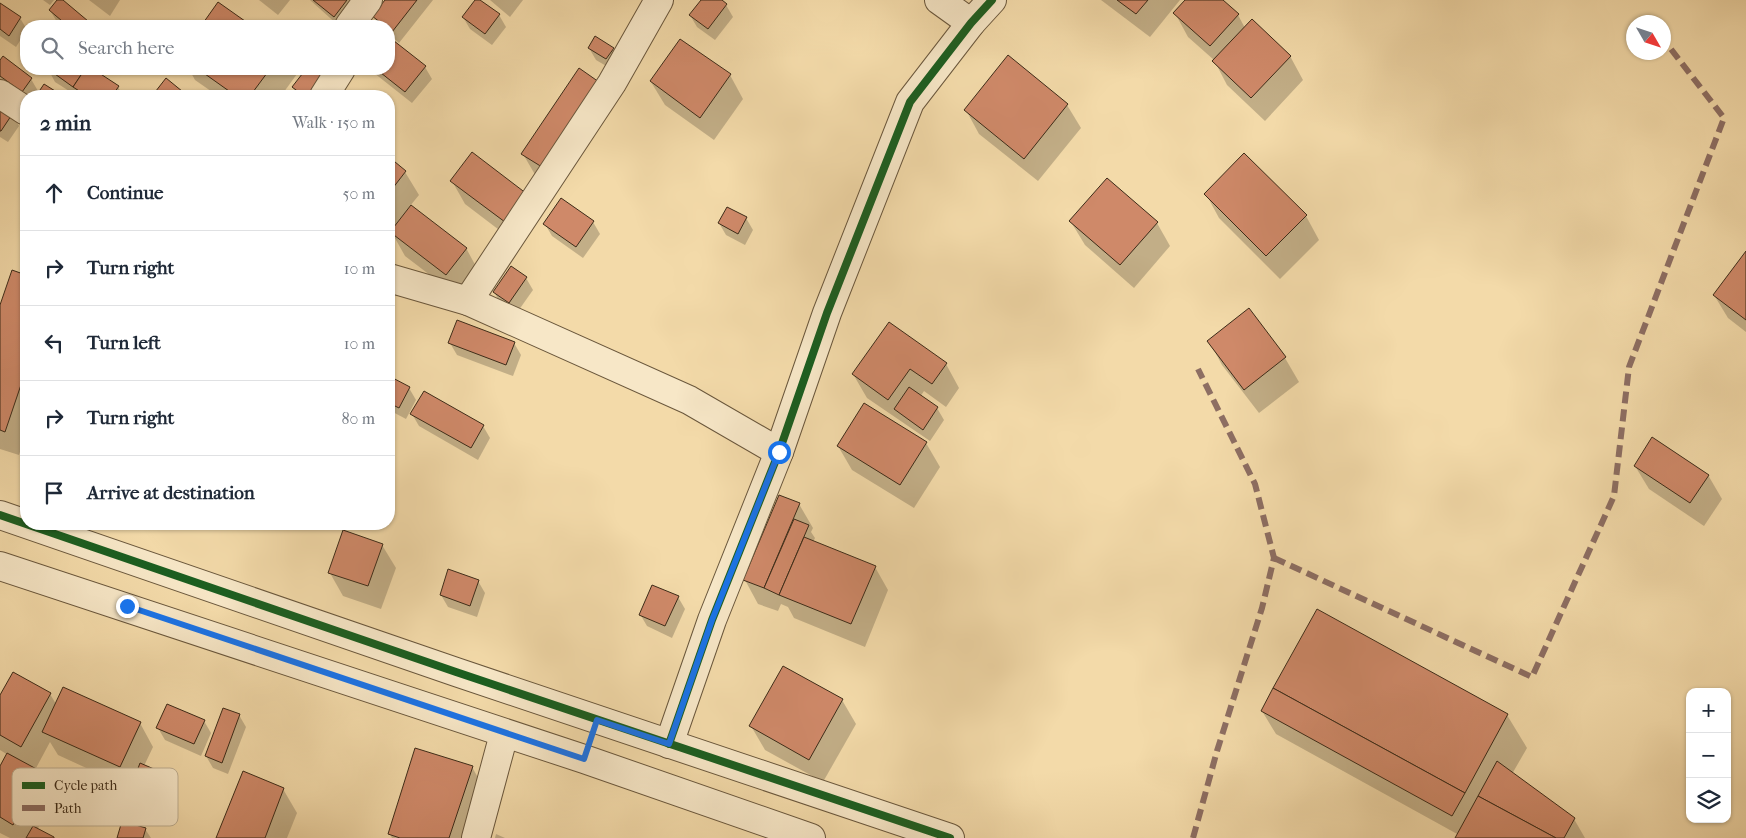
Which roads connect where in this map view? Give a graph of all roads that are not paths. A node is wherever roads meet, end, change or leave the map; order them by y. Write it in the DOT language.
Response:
graph roads {
  1 [pos="368,0"];
  2 [pos="659,0"];
  3 [pos="939,0"];
  4 [pos="992,0"];
  5 [pos="353,20"];
  6 [pos="971,23"];
  7 [pos="337,75"];
  8 [pos="328,90"];
  9 [pos="0,94"];
  10 [pos="20,107"];
  11 [pos="395,280"];
  12 [pos="468,301"];
  13 [pos="779,452"];
  14 [pos="0,515"];
  15 [pos="20,522"];
  16 [pos="43,530"];
  17 [pos="142,564"];
  18 [pos="0,566"];
  19 [pos="127,606"];
  20 [pos="597,720"];
  21 [pos="504,734"];
  22 [pos="669,744"];
  23 [pos="584,759"];
  24 [pos="476,838"];
  25 [pos="811,838"];
  26 [pos="950,838"];
  1 -- 5 [label="street"];
  2 -- 12 [label="street"];
  3 -- 6 [label="street"];
  4 -- 6 [label="street"];
  6 -- 13 [label="street"];
  7 -- 8 [label="street"];
  9 -- 10 [label="street"];
  11 -- 12 [label="street"];
  12 -- 13 [label="street"];
  13 -- 22 [label="street"];
  14 -- 15 [label="street"];
  16 -- 17 [label="street"];
  17 -- 19 [label="street"];
  17 -- 20 [label="street"];
  18 -- 19 [label="street"];
  19 -- 21 [label="street"];
  20 -- 22 [label="street"];
  20 -- 23 [label="street"];
  21 -- 23 [label="street"];
  21 -- 24 [label="street"];
  22 -- 26 [label="street"];
  23 -- 25 [label="street"];
}
